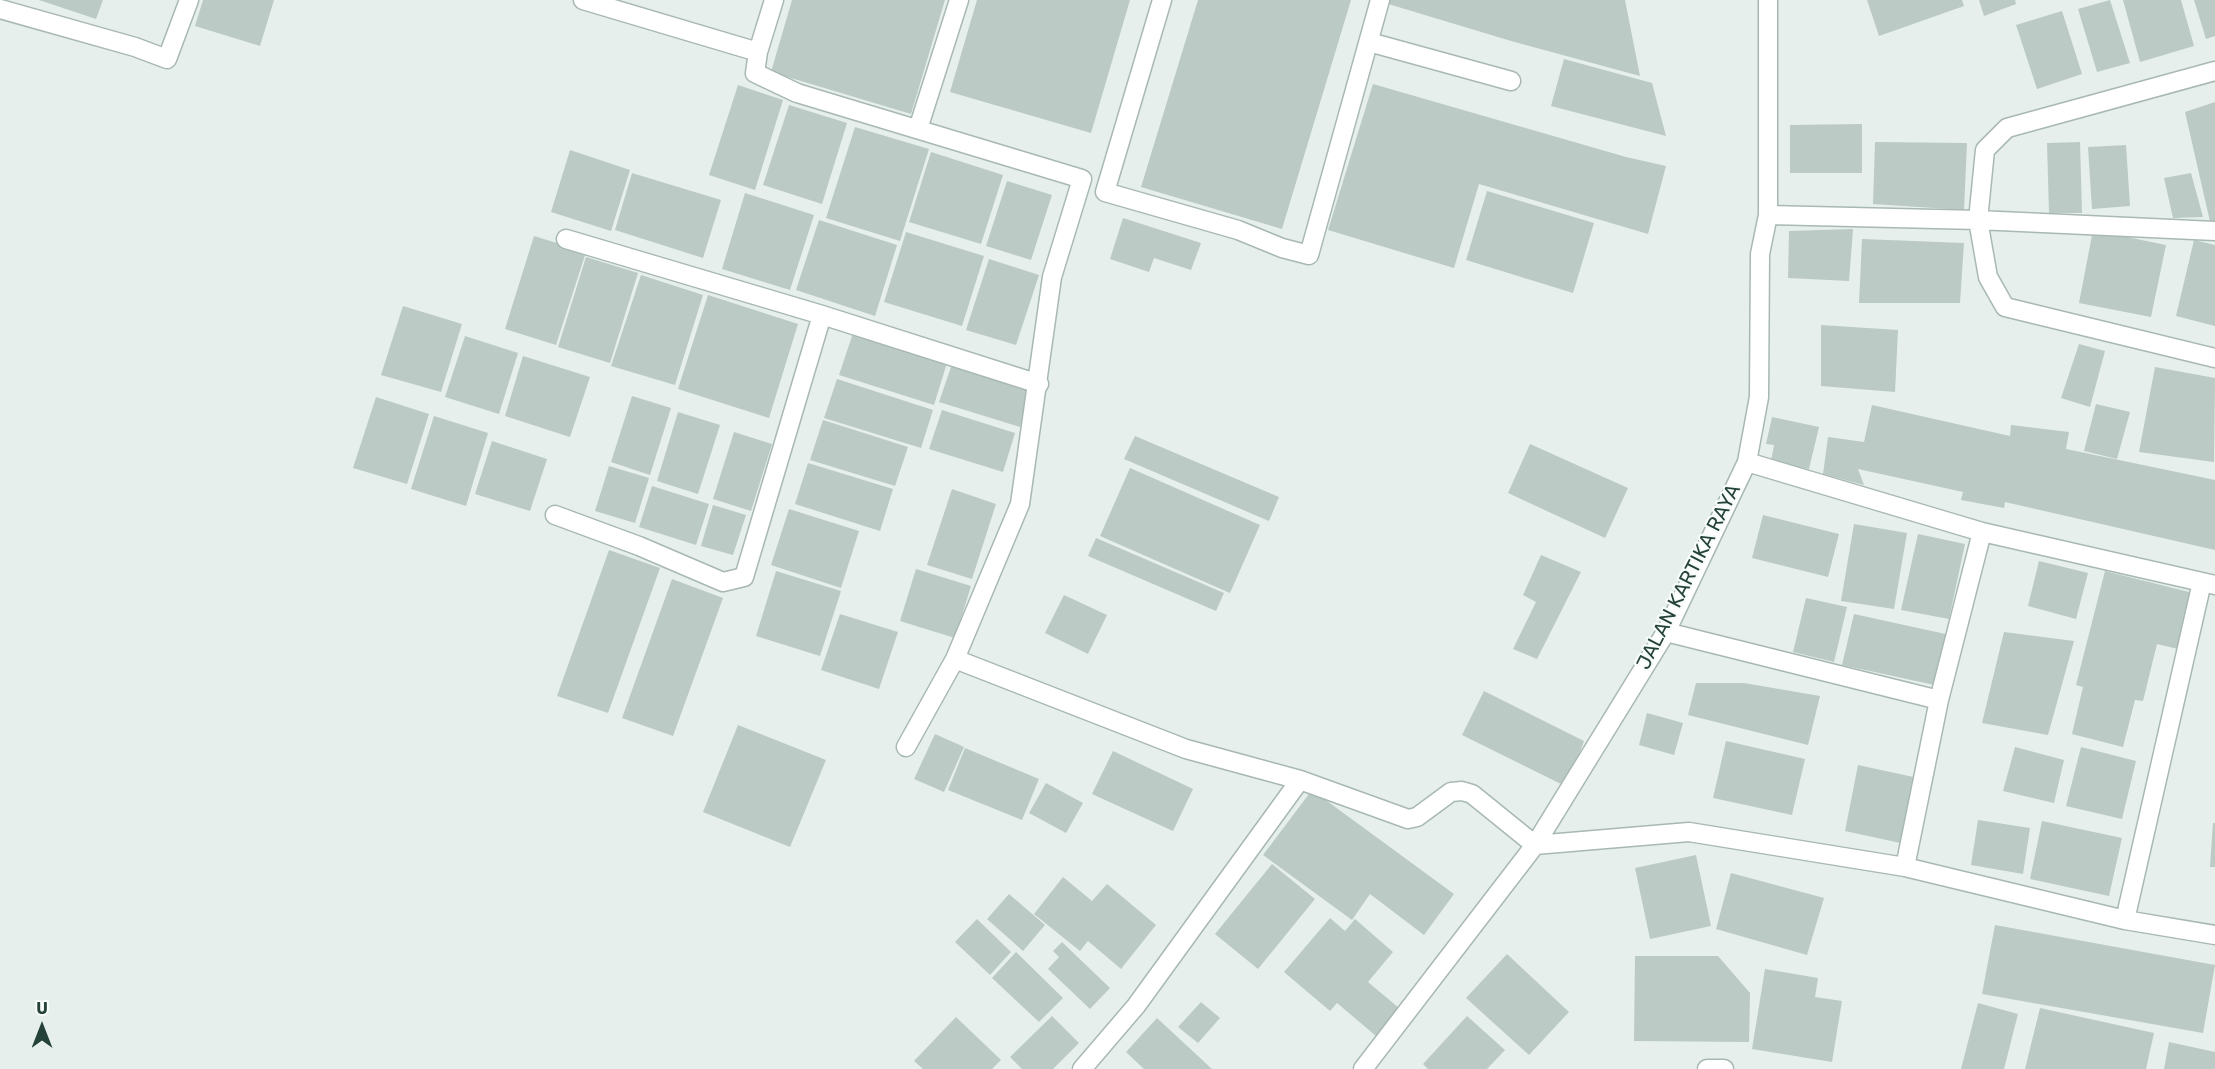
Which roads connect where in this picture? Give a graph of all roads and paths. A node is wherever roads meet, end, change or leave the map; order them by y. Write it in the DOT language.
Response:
graph roads {
  1 [pos="189,0"];
  2 [pos="583,0"];
  3 [pos="774,0"];
  4 [pos="959,0"];
  5 [pos="1162,0"];
  6 [pos="1380,0"];
  7 [pos="1768,0"];
  8 [pos="0,9"];
  9 [pos="1369,42"];
  10 [pos="758,52"];
  11 [pos="2215,71"];
  12 [pos="1511,81"];
  13 [pos="918,129"];
  14 [pos="1768,215"];
  15 [pos="1978,220"];
  16 [pos="2215,231"];
  17 [pos="566,238"];
  18 [pos="822,315"];
  19 [pos="2215,358"];
  20 [pos="1039,384"];
  21 [pos="1747,462"];
  22 [pos="555,515"];
  23 [pos="1982,532"];
  24 [pos="2208,584"];
  25 [pos="1666,632"];
  26 [pos="955,659"];
  27 [pos="1939,700"];
  28 [pos="906,747"];
  29 [pos="1300,780"];
  30 [pos="1534,845"];
  31 [pos="1905,867"];
  32 [pos="2125,920"];
  33 [pos="2215,935"];
  34 [pos="1082,1069"];
  35 [pos="1363,1069"];
  36 [pos="1707,1069"];
  37 [pos="1724,1069"];
  1 -- 8 [label="street"];
  2 -- 10 [label="street"];
  3 -- 10 [label="street"];
  4 -- 13 [label="street"];
  5 -- 9 [label="street"];
  6 -- 9 [label="street"];
  7 -- 14 [label="street, JALAN KARTIKA RAYA"];
  9 -- 12 [label="street"];
  10 -- 13 [label="street"];
  11 -- 15 [label="street"];
  13 -- 20 [label="street"];
  14 -- 15 [label="street"];
  14 -- 21 [label="street, JALAN KARTIKA RAYA"];
  15 -- 16 [label="street"];
  15 -- 19 [label="street"];
  17 -- 18 [label="street"];
  18 -- 20 [label="street"];
  18 -- 22 [label="street"];
  20 -- 26 [label="street"];
  21 -- 23 [label="street"];
  21 -- 25 [label="street, JALAN KARTIKA RAYA"];
  23 -- 24 [label="street"];
  23 -- 27 [label="street"];
  24 -- 32 [label="street"];
  25 -- 27 [label="street"];
  25 -- 30 [label="street, JALAN KARTIKA RAYA"];
  26 -- 28 [label="street"];
  26 -- 29 [label="street"];
  27 -- 31 [label="street"];
  29 -- 30 [label="street"];
  29 -- 34 [label="street"];
  30 -- 31 [label="street"];
  30 -- 35 [label="street, JALAN KARTIKA RAYA"];
  31 -- 32 [label="street"];
  32 -- 33 [label="street"];
  36 -- 37 [label="street"];
}
